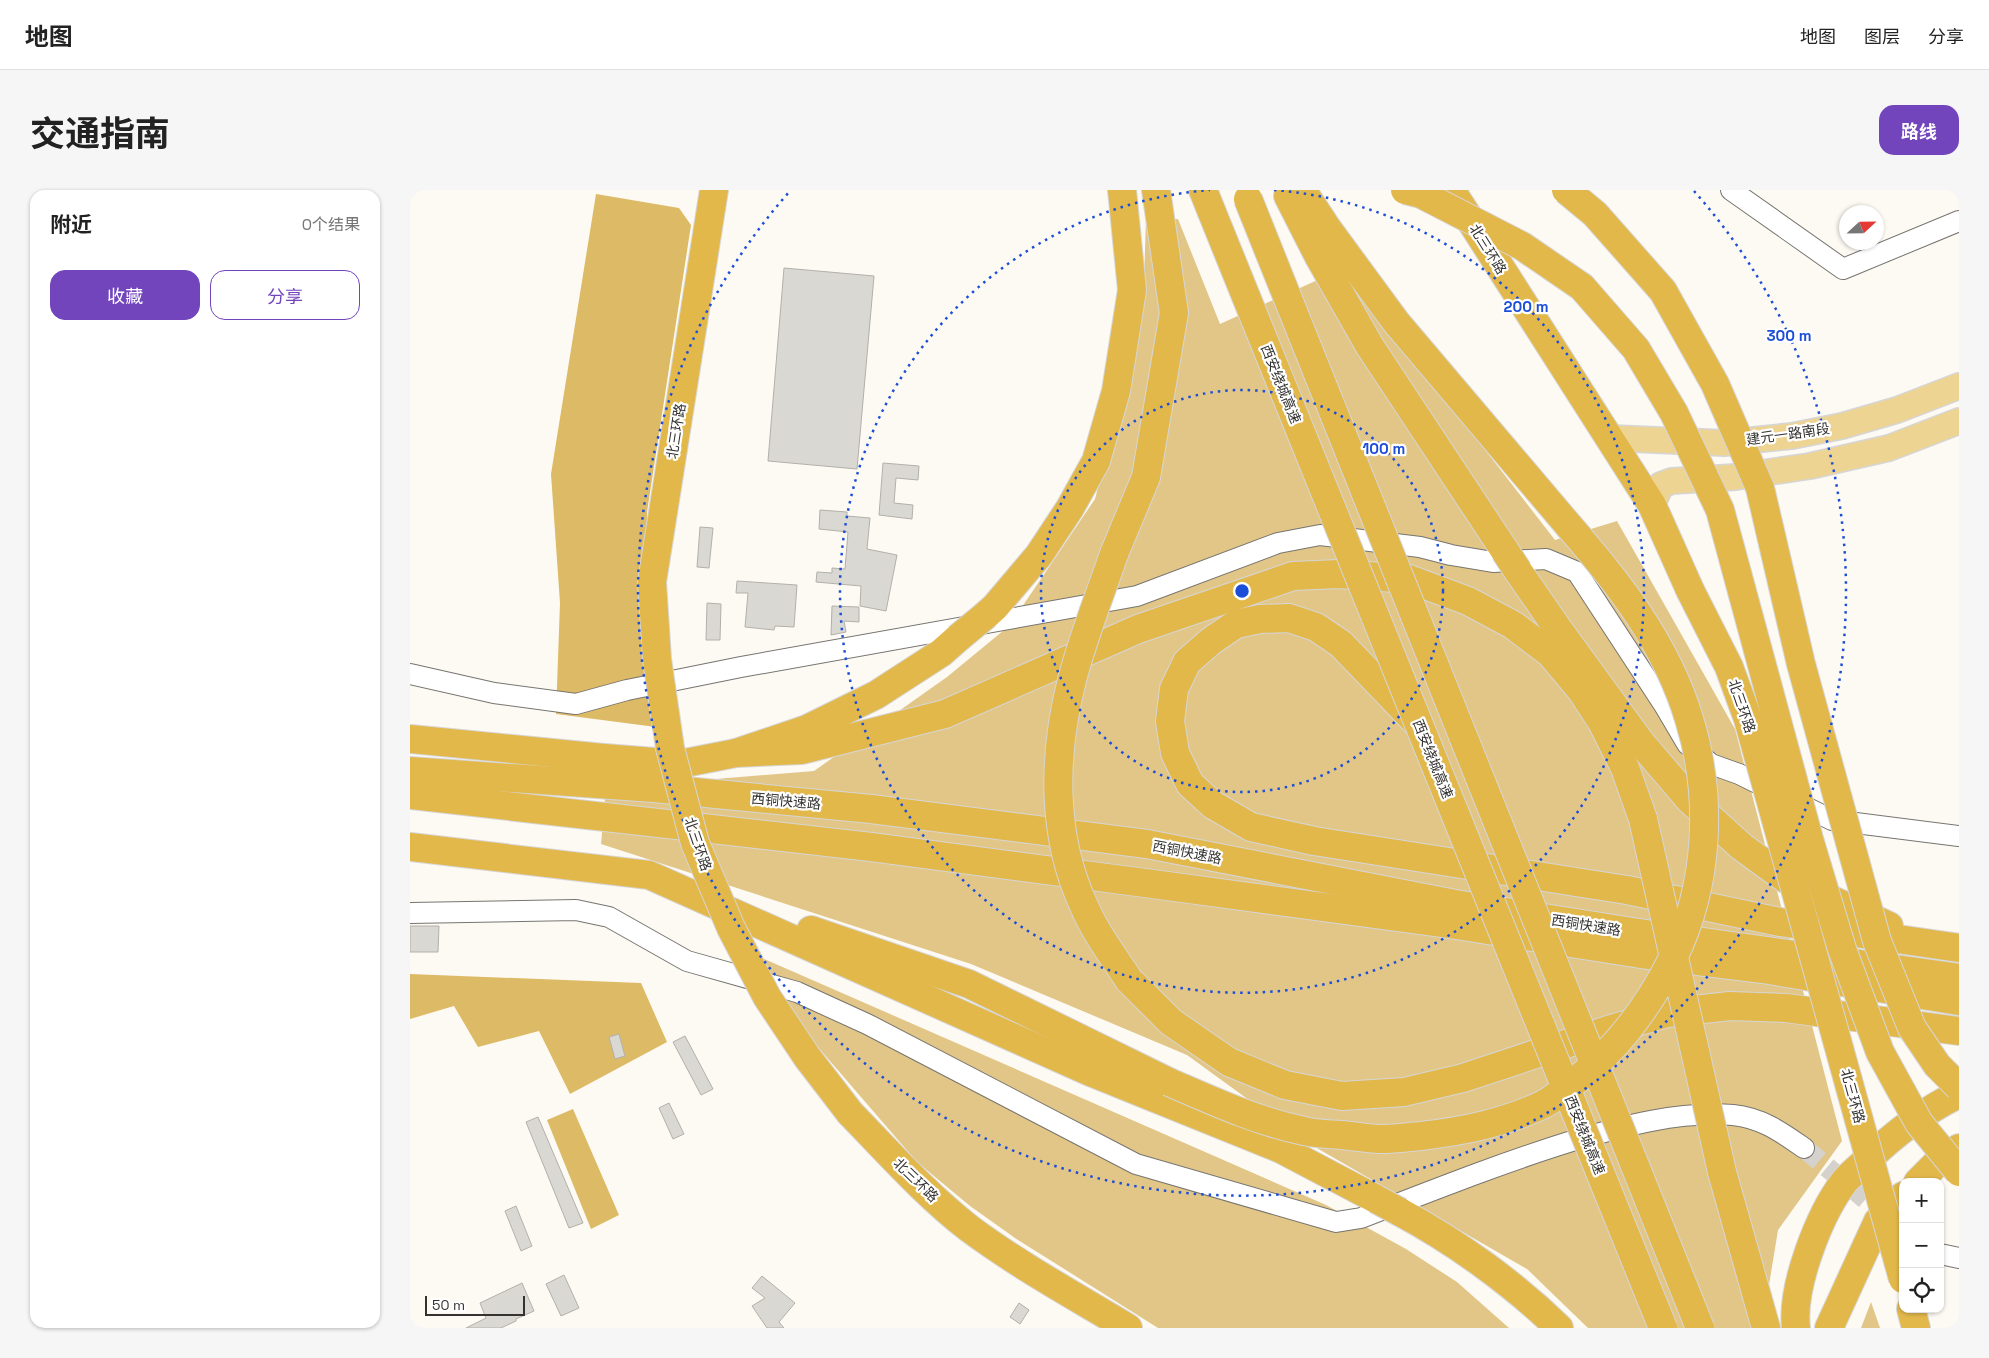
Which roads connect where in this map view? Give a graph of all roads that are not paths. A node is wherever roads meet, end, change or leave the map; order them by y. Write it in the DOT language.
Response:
graph roads {
  1 [pos="1122,190"];
  2 [pos="1156,190"];
  3 [pos="1285,190"];
  4 [pos="1302,190"];
  5 [pos="1405,190"];
  6 [pos="1451,190"];
  7 [pos="1566,190"];
  8 [pos="1731,190"];
  9 [pos="710,191"];
  10 [pos="1247,194"];
  11 [pos="1207,200"];
  12 [pos="1959,221"];
  13 [pos="1959,386"];
  14 [pos="1959,421"];
  15 [pos="1610,438"];
  16 [pos="1724,442"];
  17 [pos="1713,478"];
  18 [pos="1652,505"];
  19 [pos="410,674"];
  20 [pos="1419,725"];
  21 [pos="410,739"];
  22 [pos="736,753"];
  23 [pos="410,771"];
  24 [pos="410,795"];
  25 [pos="1959,836"];
  26 [pos="410,847"];
  27 [pos="648,875"];
  28 [pos="410,913"];
  29 [pos="1946,947"];
  30 [pos="1959,978"];
  31 [pos="1959,1001"];
  32 [pos="1959,1031"];
  33 [pos="1959,1087"];
  34 [pos="1959,1094"];
  35 [pos="1804,1148"];
  36 [pos="1959,1148"];
  37 [pos="1959,1172"];
  38 [pos="1922,1178"];
  39 [pos="1899,1200"];
  40 [pos="1944,1255"];
  41 [pos="1959,1258"];
  42 [pos="1900,1268"];
  43 [pos="1912,1313"];
  44 [pos="1128,1328"];
  45 [pos="1559,1328"];
  46 [pos="1663,1328"];
  47 [pos="1700,1328"];
  48 [pos="1766,1328"];
  49 [pos="1796,1328"];
  50 [pos="1830,1328"];
  51 [pos="1916,1328"];
  1 -- 22 [label="highway, bridge"];
  2 -- 32 [label="highway, bridge"];
  3 -- 29 [label="highway"];
  4 -- 27 [label="highway, bridge"];
  5 -- 37 [label="highway, bridge"];
  6 -- 15 [label="highway, 北三环路"];
  7 -- 33 [label="highway, bridge"];
  8 -- 12 [label="street"];
  9 -- 44 [label="highway, 北三环路, bridge"];
  10 -- 47 [label="highway, bridge"];
  11 -- 20 [label="highway, 西安绕城高速, bridge"];
  13 -- 16 [label="main road, 建元一路南段"];
  14 -- 17 [label="main road"];
  15 -- 16 [label="main road, 建元一路南段"];
  15 -- 18 [label="highway, 北三环路"];
  16 -- 17 [label="main road"];
  17 -- 18 [label="main road"];
  18 -- 42 [label="highway, 北三环路, bridge"];
  19 -- 25 [label="street"];
  20 -- 29 [label="highway"];
  20 -- 46 [label="highway, 西安绕城高速, bridge"];
  21 -- 22 [label="highway"];
  22 -- 48 [label="highway, bridge"];
  23 -- 30 [label="highway, 西铜快速路"];
  24 -- 31 [label="highway, 西铜快速路"];
  26 -- 27 [label="highway"];
  27 -- 45 [label="highway, bridge"];
  28 -- 35 [label="street"];
  34 -- 49 [label="highway"];
  36 -- 38 [label="highway"];
  39 -- 50 [label="highway"];
  40 -- 41 [label="street"];
  43 -- 51 [label="highway"];
}
